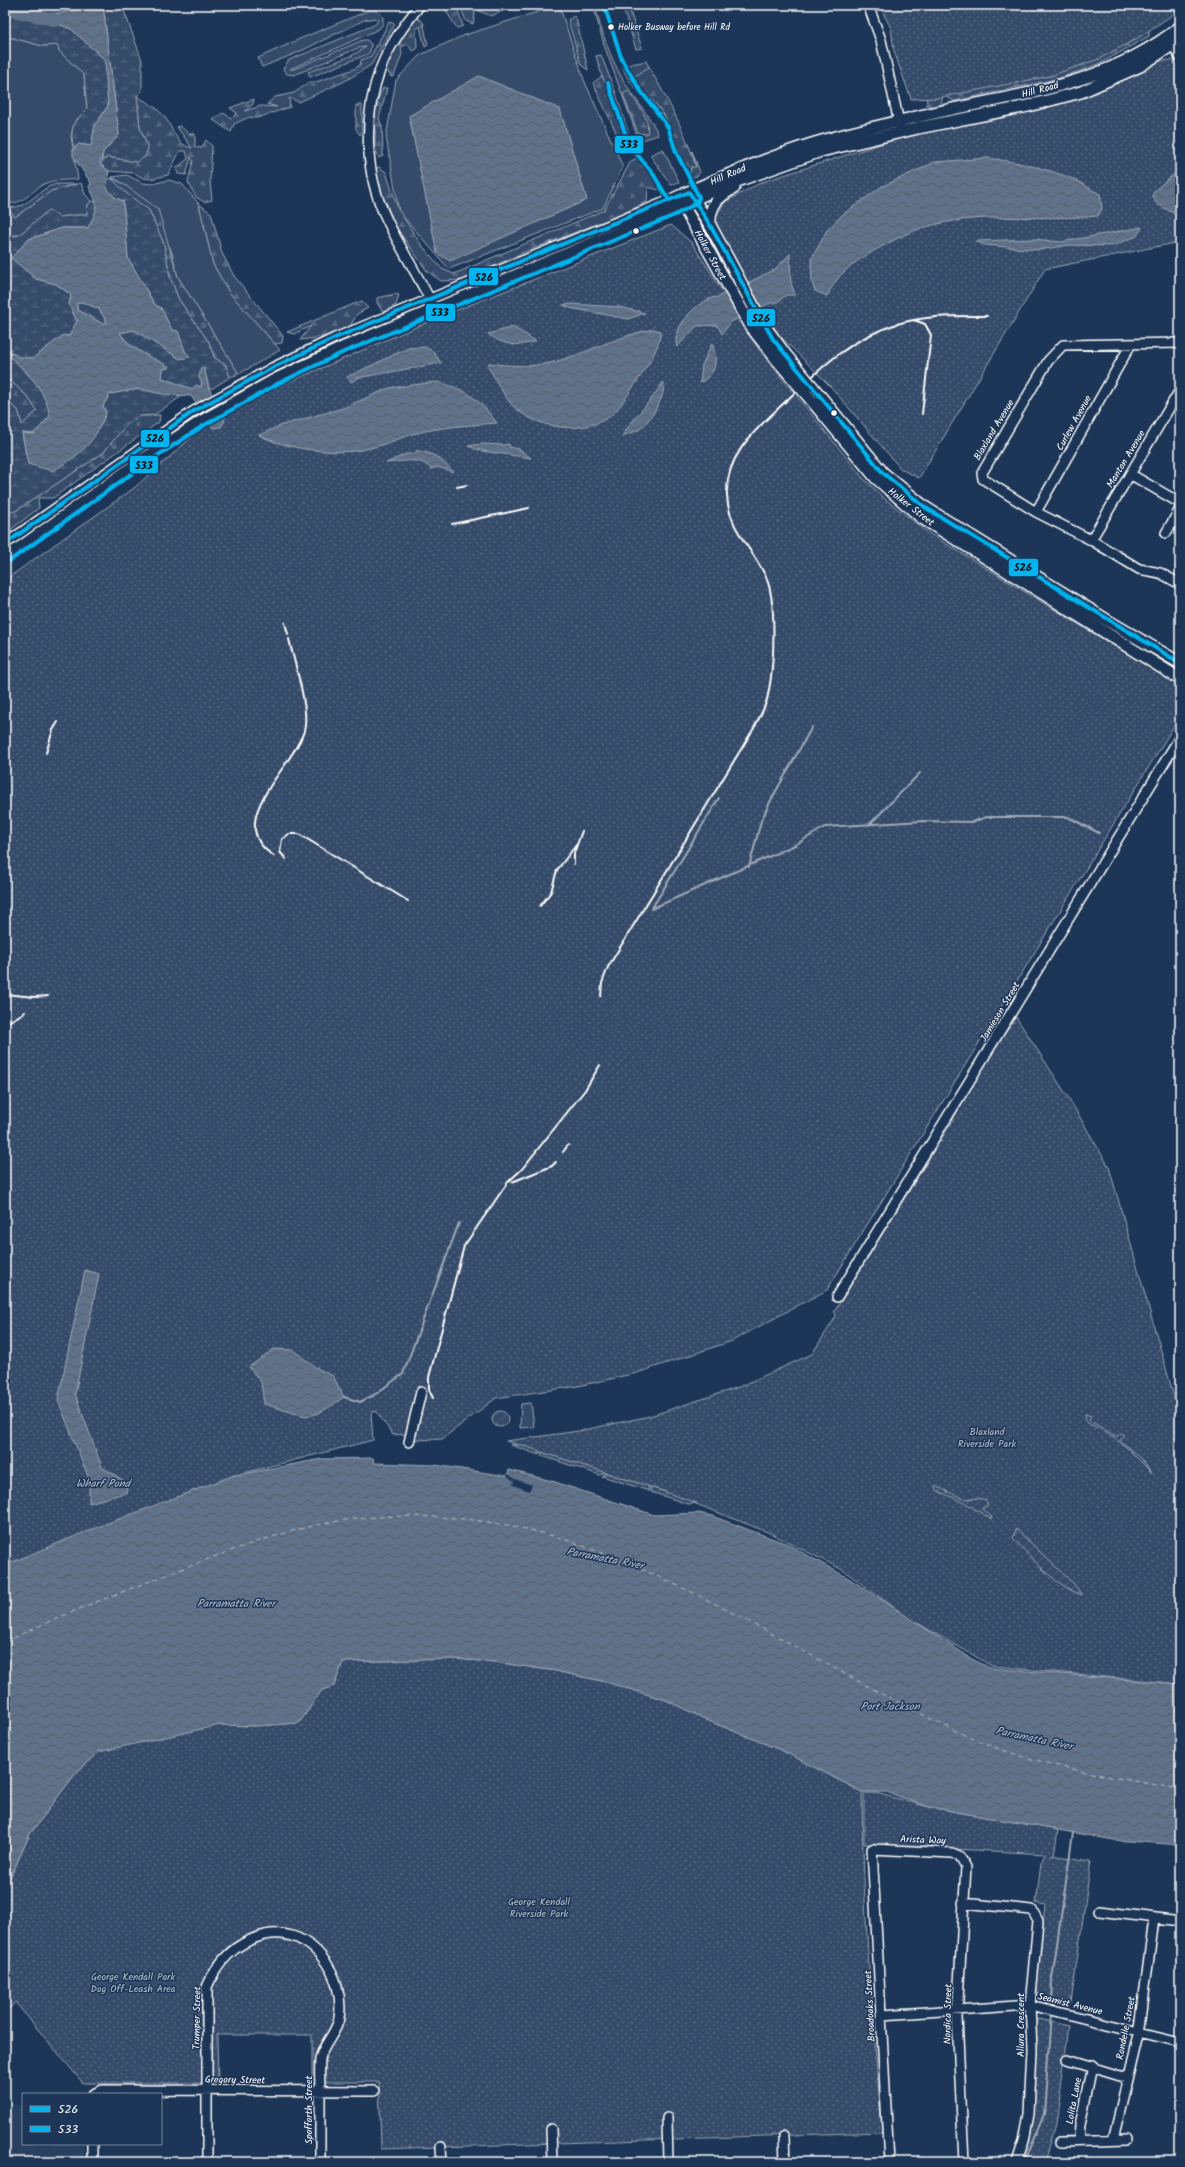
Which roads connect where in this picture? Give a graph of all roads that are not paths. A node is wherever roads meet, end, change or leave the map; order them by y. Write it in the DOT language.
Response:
graph roads {
  1 [pos="420,5"];
  2 [pos="868,5"];
  3 [pos="1180,27"];
  4 [pos="1174,41"];
  5 [pos="1180,57"];
  6 [pos="900,126"];
  7 [pos="761,174"];
  8 [pos="691,195"];
  9 [pos="678,202"];
  10 [pos="710,225"];
  11 [pos="430,299"];
  12 [pos="434,309"];
  13 [pos="1180,343"];
  14 [pos="1131,344"];
  15 [pos="782,358"];
  16 [pos="1180,390"];
  17 [pos="1130,474"];
  18 [pos="1180,503"];
  19 [pos="1180,509"];
  20 [pos="1036,512"];
  21 [pos="1166,533"];
  22 [pos="1091,540"];
  23 [pos="5,544"];
  24 [pos="5,557"];
  25 [pos="1180,584"];
  26 [pos="1180,663"];
  27 [pos="1180,679"];
  28 [pos="1180,737"];
  29 [pos="837,1297"];
  30 [pos="421,1392"];
  31 [pos="409,1442"];
  32 [pos="872,1849"];
  33 [pos="966,1867"];
  34 [pos="963,1903"];
  35 [pos="1099,1910"];
  36 [pos="1154,1918"];
  37 [pos="1180,1921"];
  38 [pos="1032,2006"];
  39 [pos="957,2011"];
  40 [pos="882,2015"];
  41 [pos="1138,2032"];
  42 [pos="1180,2042"];
  43 [pos="320,2058"];
  44 [pos="1067,2060"];
  45 [pos="1092,2066"];
  46 [pos="1127,2078"];
  47 [pos="207,2090"];
  48 [pos="374,2091"];
  49 [pos="320,2092"];
  50 [pos="95,2093"];
  51 [pos="667,2118"];
  52 [pos="551,2129"];
  53 [pos="784,2137"];
  54 [pos="1112,2140"];
  55 [pos="1128,2140"];
  56 [pos="1079,2141"];
  57 [pos="1059,2142"];
  58 [pos="92,2145"];
  59 [pos="441,2147"];
  60 [pos="92,2162"];
  61 [pos="208,2162"];
  62 [pos="320,2162"];
  63 [pos="442,2162"];
  64 [pos="552,2162"];
  65 [pos="668,2162"];
  66 [pos="785,2162"];
  67 [pos="889,2162"];
  68 [pos="964,2162"];
  69 [pos="1017,2162"];
  1 -- 11 [label="street"];
  2 -- 6 [label="street"];
  3 -- 4 [label="main road, Hill Road"];
  4 -- 5 [label="street"];
  4 -- 6 [label="main road, Hill Road"];
  6 -- 7 [label="main road, Hill Road"];
  6 -- 8 [label="main road, Hill Road"];
  7 -- 8 [label="main road, Hill Road"];
  7 -- 10 [label="main road"];
  8 -- 9 [label="main road, Hill Road"];
  8 -- 10 [label="main road, Holker Street"];
  9 -- 11 [label="street, Hill Road"];
  9 -- 12 [label="street, Hill Road"];
  9 -- 15 [label="main road, Holker Street"];
  10 -- 15 [label="main road, Holker Street"];
  11 -- 12 [label="street"];
  11 -- 23 [label="street, Hill Road"];
  12 -- 24 [label="street, Hill Road"];
  13 -- 14 [label="street, Blaxland Avenue"];
  14 -- 20 [label="street, Curlew Avenue"];
  14 -- 20 [label="street, Blaxland Avenue"];
  15 -- 26 [label="main road, Holker Street, bridge"];
  15 -- 27 [label="main road, Holker Street, bridge"];
  16 -- 17 [label="street, Manton Avenue"];
  17 -- 18 [label="street"];
  17 -- 22 [label="street, Manton Avenue"];
  19 -- 21 [label="street"];
  20 -- 22 [label="street, Blaxland Avenue"];
  22 -- 25 [label="street, Blaxland Avenue"];
  28 -- 29 [label="street, Jamieson Street"];
  30 -- 31 [label="street"];
  32 -- 33 [label="street, Arista Way"];
  32 -- 40 [label="street, Broadoaks Street"];
  33 -- 34 [label="street, Nordica Street"];
  34 -- 38 [label="street, Allura Crescent"];
  34 -- 39 [label="street, Nordica Street"];
  35 -- 36 [label="street"];
  36 -- 37 [label="street"];
  36 -- 41 [label="street, Rondelle Street"];
  38 -- 39 [label="street, Seamist Avenue"];
  38 -- 41 [label="street, Seamist Avenue"];
  38 -- 69 [label="street, Allura Crescent"];
  39 -- 40 [label="street, Seamist Avenue"];
  39 -- 68 [label="street, Nordica Street"];
  40 -- 67 [label="street, Broadoaks Street"];
  41 -- 42 [label="street, Seamist Avenue"];
  41 -- 46 [label="street, Rondelle Street"];
  43 -- 47 [label="street, Trumper Street"];
  43 -- 49 [label="street, Spofforth Street"];
  44 -- 45 [label="street, Lolita Lane"];
  45 -- 46 [label="street, Lolita Lane"];
  45 -- 56 [label="street, Lolita Lane"];
  46 -- 54 [label="street, Rondelle Street"];
  47 -- 49 [label="street, Gregory Street"];
  47 -- 50 [label="street, Gregory Street"];
  47 -- 61 [label="street, Trumper Street"];
  48 -- 49 [label="street, Gregory Street"];
  49 -- 62 [label="street, Spofforth Street"];
  51 -- 65 [label="street"];
  52 -- 64 [label="street"];
  53 -- 66 [label="street"];
  54 -- 55 [label="street"];
  54 -- 56 [label="street"];
  56 -- 57 [label="street"];
  58 -- 60 [label="street"];
  59 -- 63 [label="street"];
}
